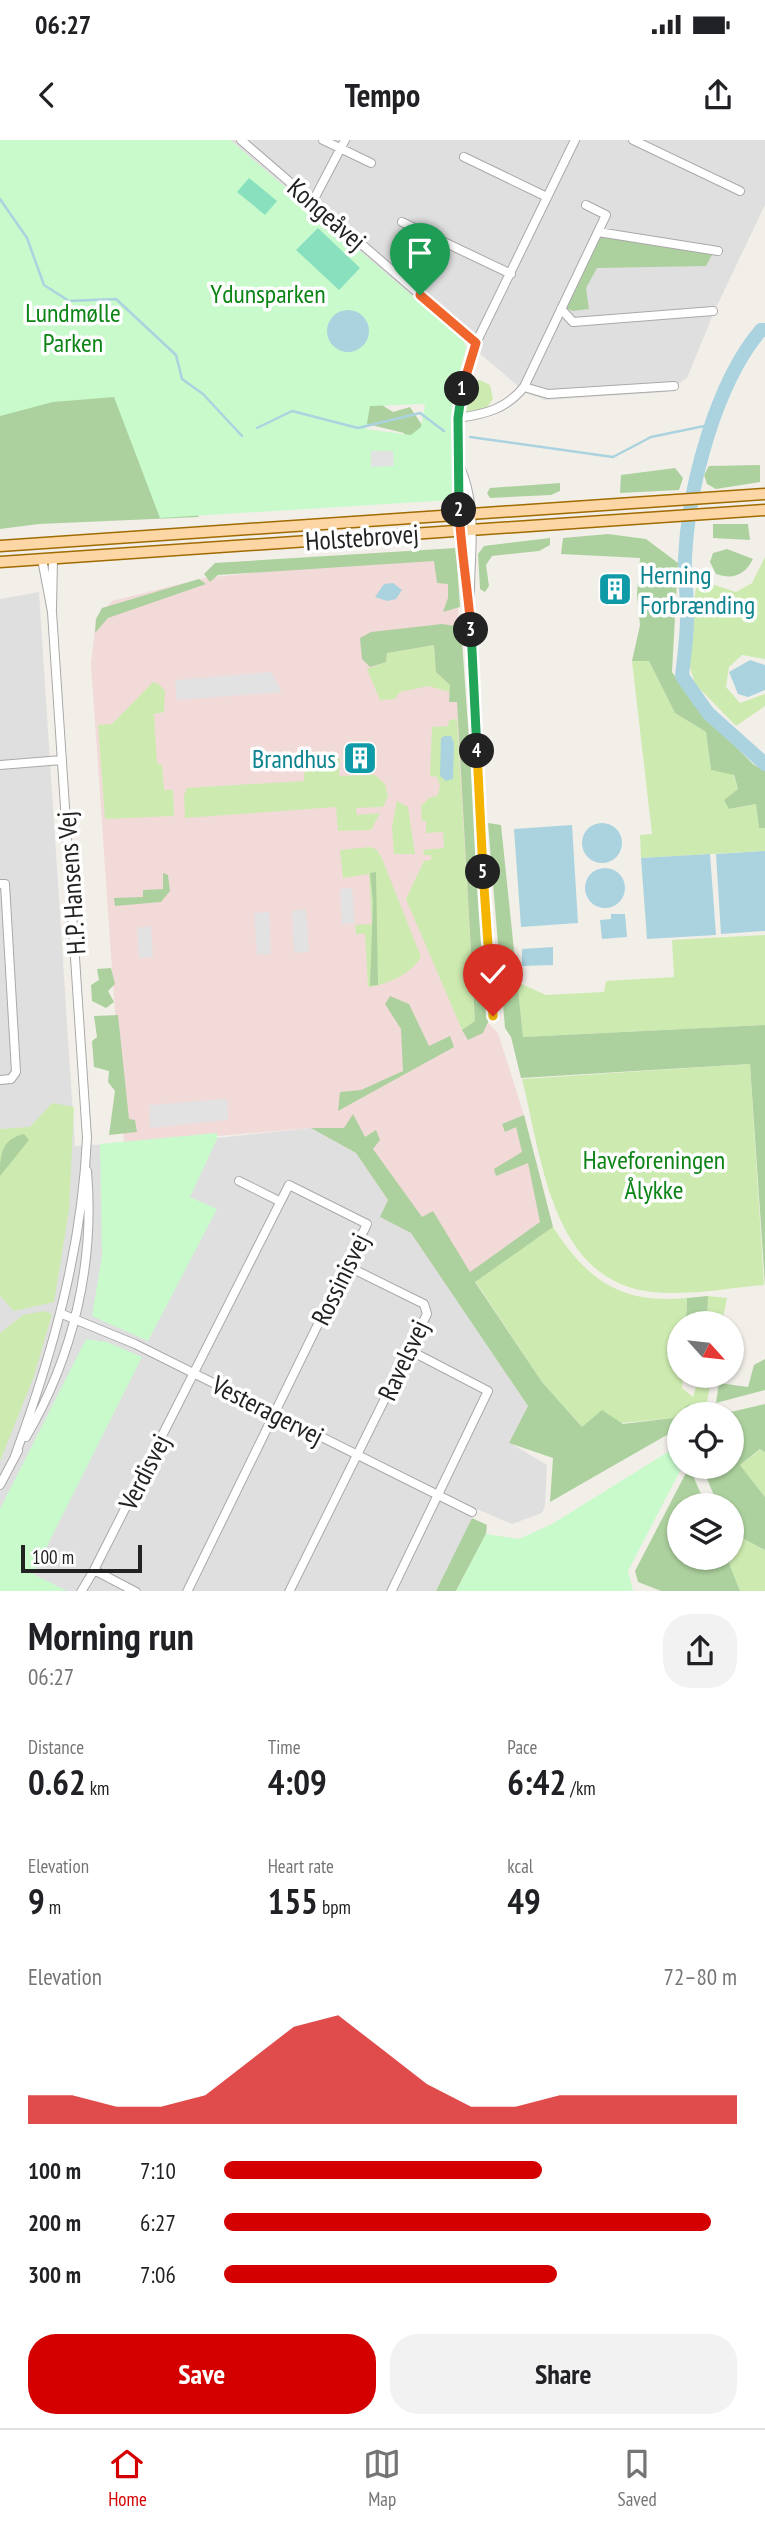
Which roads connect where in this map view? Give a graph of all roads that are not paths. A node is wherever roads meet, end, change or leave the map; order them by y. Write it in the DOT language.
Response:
graph roads {
  1 [pos="241,140"];
  2 [pos="323,140"];
  3 [pos="575,140"];
  4 [pos="633,140"];
  5 [pos="342,144"];
  6 [pos="464,157"];
  7 [pos="371,163"];
  8 [pos="740,191"];
  9 [pos="547,197"];
  10 [pos="313,201"];
  11 [pos="586,205"];
  12 [pos="401,222"];
  13 [pos="598,232"];
  14 [pos="718,251"];
  15 [pos="511,274"];
  16 [pos="561,309"];
  17 [pos="713,311"];
  18 [pos="476,343"];
  19 [pos="674,386"];
  20 [pos="524,387"];
  21 [pos="458,418"];
  22 [pos="765,494"];
  23 [pos="765,510"];
  24 [pos="465,515"];
  25 [pos="465,531"];
  26 [pos="0,546"];
  27 [pos="47,553"];
  28 [pos="0,562"];
  29 [pos="62,760"];
  30 [pos="0,765"];
  31 [pos="2,884"];
  32 [pos="0,981"];
  33 [pos="11,981"];
  34 [pos="493,1016"];
  35 [pos="0,1080"];
  36 [pos="86,1154"];
  37 [pos="239,1181"];
  38 [pos="289,1185"];
  39 [pos="279,1201"];
  40 [pos="347,1266"];
  41 [pos="61,1314"];
  42 [pos="75,1321"];
  43 [pos="409,1350"];
  44 [pos="194,1373"];
  45 [pos="275,1413"];
  46 [pos="358,1455"];
  47 [pos="15,1456"];
  48 [pos="0,1485"];
  49 [pos="439,1495"];
  50 [pos="472,1512"];
  51 [pos="94,1570"];
  52 [pos="81,1591"];
  53 [pos="136,1591"];
  54 [pos="187,1591"];
  55 [pos="289,1591"];
  56 [pos="391,1591"];
  1 -- 10 [label="street, Kongeåvej"];
  2 -- 5 [label="street"];
  3 -- 9 [label="street"];
  4 -- 8 [label="street"];
  5 -- 7 [label="street"];
  5 -- 10 [label="street"];
  6 -- 9 [label="street"];
  9 -- 15 [label="street"];
  10 -- 18 [label="street, Kongeåvej"];
  11 -- 13 [label="street"];
  12 -- 15 [label="street"];
  13 -- 14 [label="street"];
  13 -- 16 [label="street"];
  15 -- 18 [label="street"];
  16 -- 17 [label="street"];
  16 -- 20 [label="street"];
  18 -- 21 [label="street"];
  19 -- 20 [label="street"];
  20 -- 21 [label="street"];
  21 -- 24 [label="street"];
  22 -- 24 [label="main road, Holstebrovej"];
  23 -- 25 [label="main road, Holstebrovej"];
  24 -- 25 [label="street"];
  24 -- 27 [label="main road, Holstebrovej"];
  25 -- 27 [label="main road, Holstebrovej"];
  25 -- 34 [label="street"];
  26 -- 27 [label="main road, Holstebrovej"];
  27 -- 28 [label="main road, Holstebrovej"];
  27 -- 29 [label="street, H.P. Hansens Vej"];
  29 -- 30 [label="street"];
  29 -- 36 [label="street, H.P. Hansens Vej"];
  31 -- 33 [label="street"];
  32 -- 33 [label="street"];
  33 -- 35 [label="street"];
  36 -- 41 [label="street, H.P. Hansens Vej"];
  36 -- 42 [label="street, H.P. Hansens Vej"];
  37 -- 39 [label="street"];
  38 -- 39 [label="street, Verdisvej"];
  38 -- 40 [label="street, Rossinisvej"];
  39 -- 44 [label="street, Verdisvej"];
  40 -- 43 [label="street, Ravelsvej"];
  40 -- 45 [label="street, Rossinisvej"];
  41 -- 42 [label="street, Vesteragervej"];
  41 -- 47 [label="street, H.P. Hansens Vej"];
  42 -- 44 [label="street, Vesteragervej"];
  42 -- 47 [label="street, H.P. Hansens Vej"];
  43 -- 46 [label="street, Ravelsvej"];
  43 -- 49 [label="street"];
  44 -- 45 [label="street, Vesteragervej"];
  44 -- 51 [label="street, Verdisvej"];
  45 -- 46 [label="street, Vesteragervej"];
  45 -- 54 [label="street, Rossinisvej"];
  46 -- 49 [label="street, Vesteragervej"];
  46 -- 55 [label="street, Ravelsvej"];
  47 -- 48 [label="street, H.P. Hansens Vej"];
  49 -- 50 [label="street, Vesteragervej"];
  49 -- 56 [label="street"];
  51 -- 52 [label="street, Verdisvej"];
  51 -- 53 [label="street"];
}
